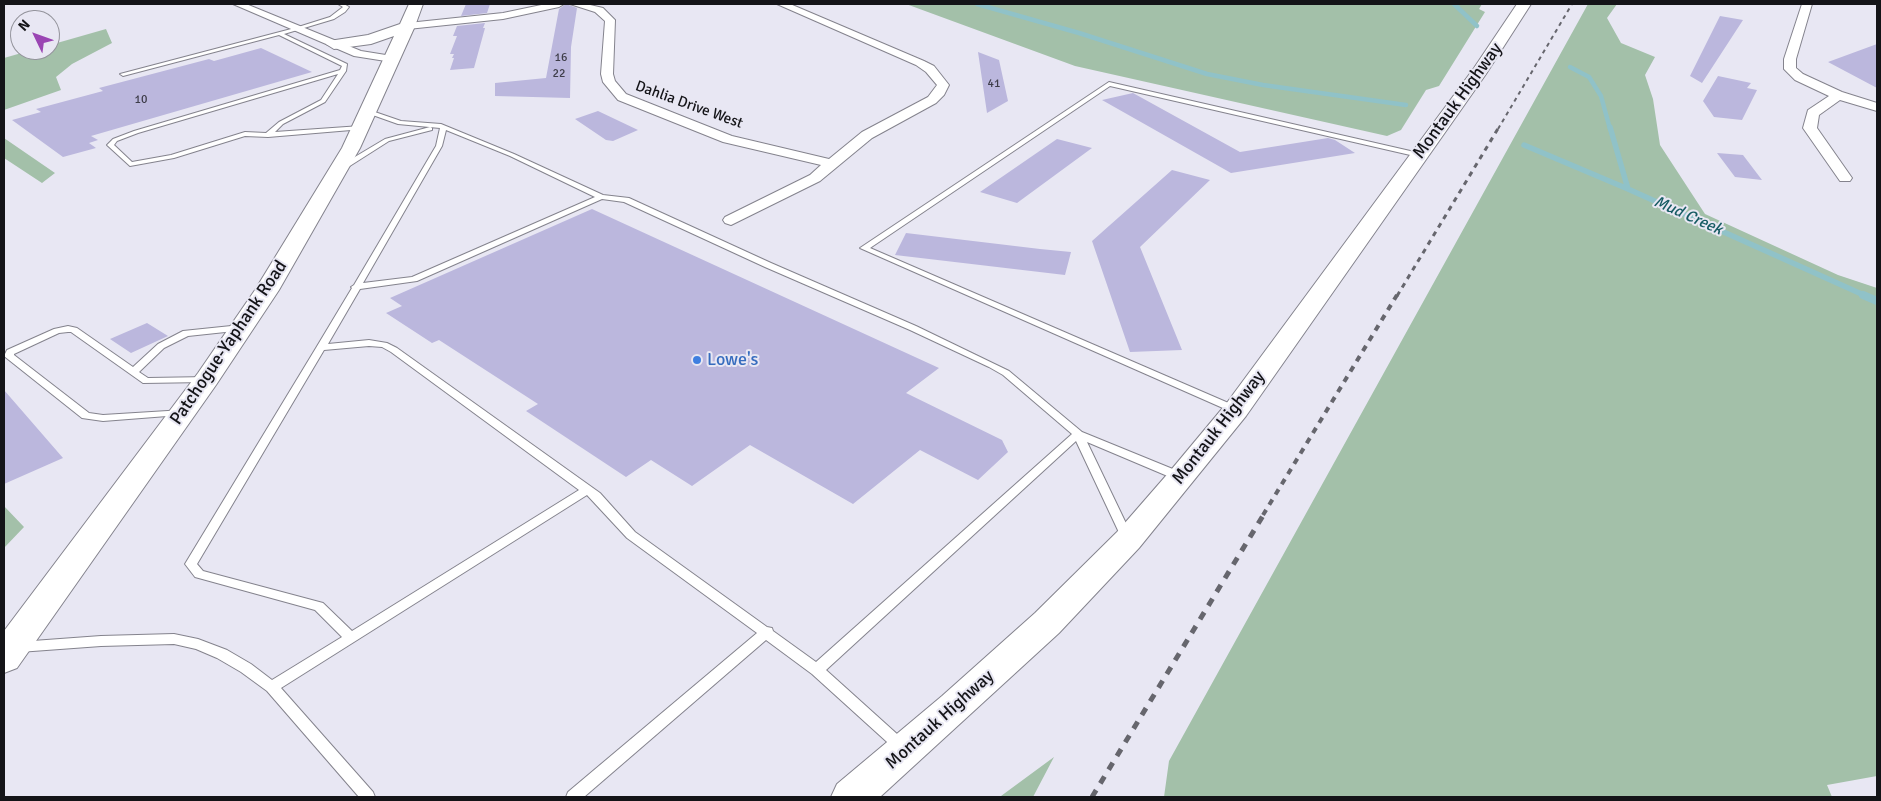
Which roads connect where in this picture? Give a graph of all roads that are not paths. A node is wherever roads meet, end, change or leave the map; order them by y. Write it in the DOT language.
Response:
graph roads {
  1 [pos="238,4"];
  2 [pos="340,4"];
  3 [pos="416,4"];
  4 [pos="558,4"];
  5 [pos="575,4"];
  6 [pos="782,4"];
  7 [pos="1524,4"];
  8 [pos="1807,4"];
  9 [pos="408,26"];
  10 [pos="297,29"];
  11 [pos="280,34"];
  12 [pos="334,44"];
  13 [pos="392,59"];
  14 [pos="343,71"];
  15 [pos="123,74"];
  16 [pos="1838,95"];
  17 [pos="1877,107"];
  18 [pos="365,120"];
  19 [pos="444,127"];
  20 [pos="268,134"];
  21 [pos="1419,155"];
  22 [pos="833,164"];
  23 [pos="340,168"];
  24 [pos="1845,178"];
  25 [pos="601,197"];
  26 [pos="731,220"];
  27 [pos="355,287"];
  28 [pos="242,328"];
  29 [pos="321,348"];
  30 [pos="133,372"];
  31 [pos="207,379"];
  32 [pos="1236,410"];
  33 [pos="184,412"];
  34 [pos="1078,434"];
  35 [pos="1182,477"];
  36 [pos="587,490"];
  37 [pos="1128,540"];
  38 [pos="767,632"];
  39 [pos="351,638"];
  40 [pos="6,651"];
  41 [pos="817,670"];
  42 [pos="272,687"];
  43 [pos="907,751"];
  44 [pos="368,797"];
  45 [pos="573,797"];
  46 [pos="851,797"];
  1 -- 10 [label="street"];
  2 -- 10 [label="lane"];
  3 -- 9 [label="main road, Patchogue-Yaphank Road"];
  4 -- 9 [label="street"];
  5 -- 22 [label="street, Dahlia Drive West"];
  6 -- 22 [label="street"];
  7 -- 21 [label="main road, Montauk Highway"];
  8 -- 16 [label="street"];
  9 -- 12 [label="main road"];
  9 -- 13 [label="main road, Patchogue-Yaphank Road"];
  10 -- 11 [label="lane"];
  10 -- 12 [label="street"];
  11 -- 14 [label="lane"];
  11 -- 15 [label="lane"];
  12 -- 13 [label="street"];
  13 -- 18 [label="main road, Patchogue-Yaphank Road"];
  14 -- 20 [label="lane"];
  14 -- 20 [label="lane"];
  16 -- 17 [label="street"];
  16 -- 24 [label="street"];
  18 -- 19 [label="lane"];
  18 -- 20 [label="lane"];
  18 -- 23 [label="main road, Patchogue-Yaphank Road"];
  19 -- 23 [label="lane"];
  19 -- 25 [label="lane"];
  19 -- 27 [label="lane"];
  21 -- 32 [label="main road, Montauk Highway"];
  21 -- 32 [label="lane"];
  22 -- 26 [label="street"];
  23 -- 28 [label="main road, Patchogue-Yaphank Road"];
  25 -- 27 [label="lane"];
  25 -- 34 [label="lane"];
  27 -- 29 [label="lane"];
  28 -- 30 [label="lane"];
  28 -- 31 [label="main road, Patchogue-Yaphank Road"];
  29 -- 36 [label="lane"];
  29 -- 39 [label="lane"];
  30 -- 31 [label="lane"];
  30 -- 33 [label="lane"];
  31 -- 33 [label="main road, Patchogue-Yaphank Road"];
  32 -- 35 [label="main road, Montauk Highway"];
  33 -- 40 [label="main road, Patchogue-Yaphank Road"];
  34 -- 35 [label="lane"];
  34 -- 37 [label="lane"];
  34 -- 41 [label="lane"];
  35 -- 37 [label="main road, Montauk Highway"];
  36 -- 38 [label="lane"];
  36 -- 39 [label="lane"];
  37 -- 43 [label="main road, Montauk Highway"];
  38 -- 41 [label="lane"];
  38 -- 45 [label="lane"];
  39 -- 42 [label="lane"];
  40 -- 42 [label="lane"];
  41 -- 43 [label="lane"];
  42 -- 44 [label="lane"];
  43 -- 46 [label="main road, Montauk Highway"];
}
